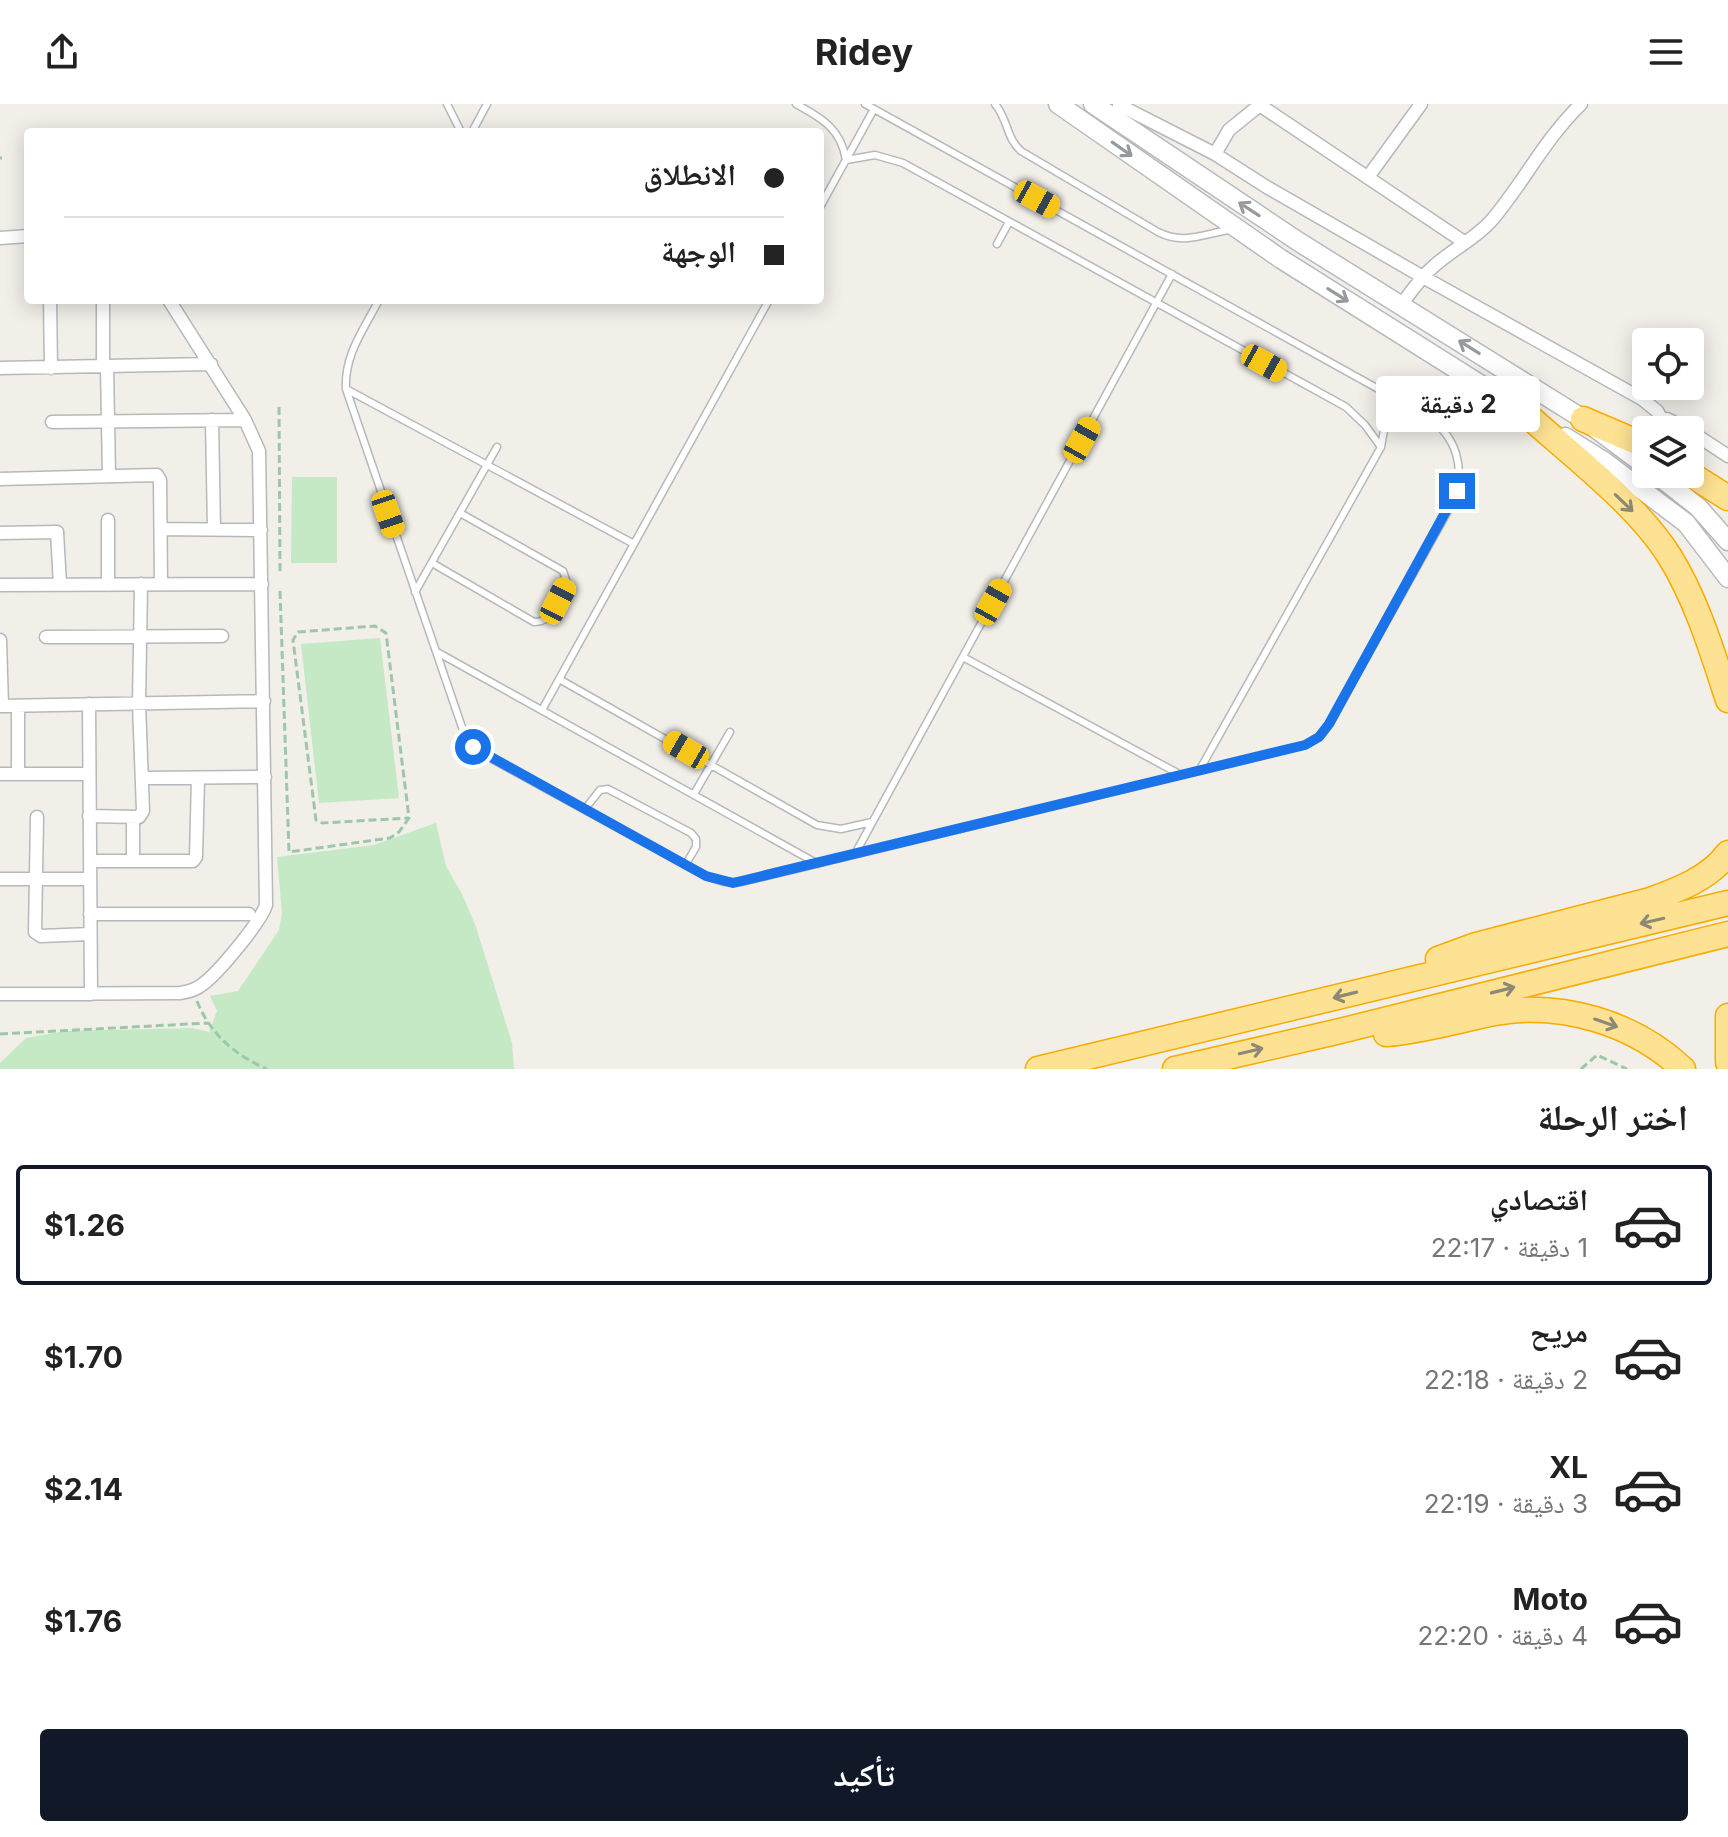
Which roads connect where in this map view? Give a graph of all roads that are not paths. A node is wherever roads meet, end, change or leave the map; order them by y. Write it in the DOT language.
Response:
graph roads {
  1 [pos="447,104"];
  2 [pos="487,104"];
  3 [pos="796,104"];
  4 [pos="865,104"];
  5 [pos="995,104"];
  6 [pos="1058,104"];
  7 [pos="1093,104"];
  8 [pos="1260,104"];
  9 [pos="1421,104"];
  10 [pos="1581,104"];
  11 [pos="1116,108"];
  12 [pos="874,109"];
  13 [pos="459,128"];
  14 [pos="474,128"];
  15 [pos="1215,154"];
  16 [pos="846,160"];
  17 [pos="1368,177"];
  18 [pos="824,200"];
  19 [pos="1009,222"];
  20 [pos="1236,229"];
  21 [pos="24,236"];
  22 [pos="0,238"];
  23 [pos="1464,242"];
  24 [pos="997,244"];
  25 [pos="1172,274"];
  26 [pos="1423,277"];
  27 [pos="50,304"];
  28 [pos="103,304"];
  29 [pos="172,304"];
  30 [pos="377,304"];
  31 [pos="767,304"];
  32 [pos="1156,304"];
  33 [pos="1401,305"];
  34 [pos="211,364"];
  35 [pos="105,366"];
  36 [pos="0,368"];
  37 [pos="51,368"];
  38 [pos="346,389"];
  39 [pos="1384,392"];
  40 [pos="1525,413"];
  41 [pos="1660,416"];
  42 [pos="1583,419"];
  43 [pos="212,420"];
  44 [pos="245,420"];
  45 [pos="52,422"];
  46 [pos="108,422"];
  47 [pos="1632,439"];
  48 [pos="1704,440"];
  49 [pos="497,447"];
  50 [pos="1381,447"];
  51 [pos="1632,456"];
  52 [pos="1728,456"];
  53 [pos="486,464"];
  54 [pos="109,476"];
  55 [pos="0,479"];
  56 [pos="1704,483"];
  57 [pos="1674,488"];
  58 [pos="1728,498"];
  59 [pos="460,513"];
  60 [pos="108,520"];
  61 [pos="161,529"];
  62 [pos="214,530"];
  63 [pos="261,530"];
  64 [pos="0,533"];
  65 [pos="1728,541"];
  66 [pos="634,544"];
  67 [pos="432,563"];
  68 [pos="1728,578"];
  69 [pos="141,584"];
  70 [pos="161,584"];
  71 [pos="262,584"];
  72 [pos="0,585"];
  73 [pos="60,585"];
  74 [pos="108,585"];
  75 [pos="415,592"];
  76 [pos="222,636"];
  77 [pos="46,637"];
  78 [pos="140,637"];
  79 [pos="0,640"];
  80 [pos="0,646"];
  81 [pos="435,651"];
  82 [pos="963,657"];
  83 [pos="559,679"];
  84 [pos="1728,700"];
  85 [pos="264,701"];
  86 [pos="89,704"];
  87 [pos="139,704"];
  88 [pos="1,706"];
  89 [pos="18,706"];
  90 [pos="542,710"];
  91 [pos="730,732"];
  92 [pos="711,764"];
  93 [pos="1199,771"];
  94 [pos="0,774"];
  95 [pos="18,774"];
  96 [pos="89,774"];
  97 [pos="1182,775"];
  98 [pos="265,777"];
  99 [pos="142,778"];
  100 [pos="198,778"];
  101 [pos="694,794"];
  102 [pos="585,809"];
  103 [pos="89,816"];
  104 [pos="37,817"];
  105 [pos="133,817"];
  106 [pos="873,822"];
  107 [pos="1728,853"];
  108 [pos="855,855"];
  109 [pos="90,861"];
  110 [pos="133,861"];
  111 [pos="686,864"];
  112 [pos="818,864"];
  113 [pos="0,879"];
  114 [pos="36,879"];
  115 [pos="90,879"];
  116 [pos="1728,903"];
  117 [pos="90,914"];
  118 [pos="249,914"];
  119 [pos="90,934"];
  120 [pos="1728,934"];
  121 [pos="1383,986"];
  122 [pos="0,994"];
  123 [pos="91,994"];
  124 [pos="1728,1016"];
  125 [pos="1336,1032"];
  126 [pos="1728,1062"];
  127 [pos="1038,1069"];
  128 [pos="1175,1069"];
  129 [pos="1683,1069"];
  1 -- 13 [label="lane"];
  2 -- 14 [label="lane"];
  3 -- 16 [label="lane"];
  4 -- 12 [label="lane"];
  5 -- 20 [label="lane"];
  6 -- 20 [label="main road, one-way"];
  7 -- 11 [label="main road"];
  8 -- 15 [label="street"];
  8 -- 17 [label="street"];
  9 -- 17 [label="street"];
  10 -- 23 [label="street"];
  11 -- 15 [label="street"];
  33 -- 11 [label="main road, one-way"];
  12 -- 16 [label="lane"];
  12 -- 25 [label="lane"];
  15 -- 26 [label="street"];
  16 -- 18 [label="lane"];
  16 -- 19 [label="lane"];
  17 -- 23 [label="street"];
  19 -- 24 [label="lane"];
  19 -- 32 [label="lane"];
  20 -- 40 [label="main road, one-way"];
  21 -- 22 [label="street"];
  23 -- 26 [label="street"];
  25 -- 32 [label="lane"];
  25 -- 39 [label="lane"];
  26 -- 33 [label="street"];
  26 -- 41 [label="street"];
  27 -- 37 [label="street"];
  28 -- 35 [label="street"];
  29 -- 34 [label="street"];
  30 -- 38 [label="lane"];
  31 -- 66 [label="lane"];
  32 -- 50 [label="lane"];
  32 -- 82 [label="lane"];
  42 -- 33 [label="main road, one-way"];
  34 -- 35 [label="street"];
  34 -- 44 [label="street"];
  35 -- 37 [label="street"];
  35 -- 46 [label="street"];
  36 -- 37 [label="street"];
  38 -- 53 [label="lane"];
  38 -- 75 [label="lane"];
  39 -- 50 [label="lane"];
  39 -- 93 [label="lane"];
  40 -- 68 [label="main road"];
  40 -- 84 [label="highway, one-way"];
  42 -- 47 [label="highway"];
  42 -- 51 [label="main road"];
  43 -- 44 [label="street"];
  43 -- 46 [label="street"];
  43 -- 62 [label="street"];
  44 -- 63 [label="street"];
  45 -- 46 [label="street"];
  46 -- 54 [label="street"];
  48 -- 52 [label="street"];
  49 -- 53 [label="lane"];
  50 -- 93 [label="lane"];
  53 -- 59 [label="lane"];
  53 -- 66 [label="lane"];
  54 -- 55 [label="street"];
  54 -- 61 [label="street"];
  56 -- 58 [label="highway"];
  57 -- 65 [label="main road"];
  59 -- 67 [label="lane"];
  59 -- 67 [label="lane"];
  60 -- 74 [label="street"];
  61 -- 62 [label="street"];
  61 -- 70 [label="street"];
  62 -- 63 [label="street"];
  63 -- 71 [label="street"];
  64 -- 73 [label="street"];
  66 -- 83 [label="lane"];
  67 -- 75 [label="lane"];
  69 -- 70 [label="street"];
  69 -- 74 [label="street"];
  69 -- 78 [label="street"];
  70 -- 71 [label="street"];
  71 -- 85 [label="street"];
  72 -- 73 [label="street"];
  73 -- 74 [label="street"];
  75 -- 81 [label="lane"];
  76 -- 78 [label="street"];
  77 -- 78 [label="street"];
  78 -- 87 [label="street"];
  79 -- 80 [label="street"];
  80 -- 88 [label="street"];
  81 -- 90 [label="lane"];
  81 -- 102 [label="lane"];
  82 -- 97 [label="lane"];
  82 -- 106 [label="lane"];
  83 -- 90 [label="lane"];
  83 -- 92 [label="lane"];
  85 -- 87 [label="street"];
  85 -- 98 [label="street"];
  86 -- 87 [label="street"];
  86 -- 89 [label="street"];
  86 -- 96 [label="street"];
  87 -- 99 [label="street"];
  88 -- 89 [label="street"];
  89 -- 95 [label="street"];
  90 -- 101 [label="lane"];
  91 -- 92 [label="lane"];
  92 -- 101 [label="lane"];
  92 -- 106 [label="lane"];
  93 -- 97 [label="lane"];
  94 -- 95 [label="street"];
  95 -- 96 [label="street"];
  96 -- 103 [label="street"];
  97 -- 108 [label="lane"];
  98 -- 100 [label="street"];
  98 -- 123 [label="street"];
  99 -- 100 [label="street"];
  99 -- 105 [label="street"];
  100 -- 110 [label="street"];
  101 -- 112 [label="lane"];
  102 -- 111 [label="lane"];
  102 -- 111 [label="lane"];
  103 -- 105 [label="street"];
  103 -- 109 [label="street"];
  104 -- 114 [label="street"];
  105 -- 110 [label="street"];
  106 -- 108 [label="lane"];
  107 -- 121 [label="highway"];
  108 -- 112 [label="lane"];
  109 -- 110 [label="street"];
  109 -- 115 [label="street"];
  111 -- 112 [label="lane"];
  113 -- 114 [label="street"];
  114 -- 115 [label="street"];
  114 -- 119 [label="street"];
  115 -- 117 [label="street"];
  116 -- 121 [label="highway, one-way"];
  117 -- 118 [label="street"];
  117 -- 119 [label="street"];
  119 -- 123 [label="street"];
  125 -- 120 [label="highway, one-way"];
  121 -- 127 [label="highway, one-way"];
  122 -- 123 [label="street"];
  124 -- 126 [label="highway"];
  128 -- 125 [label="highway, one-way"];
  125 -- 129 [label="highway, one-way"];
}
